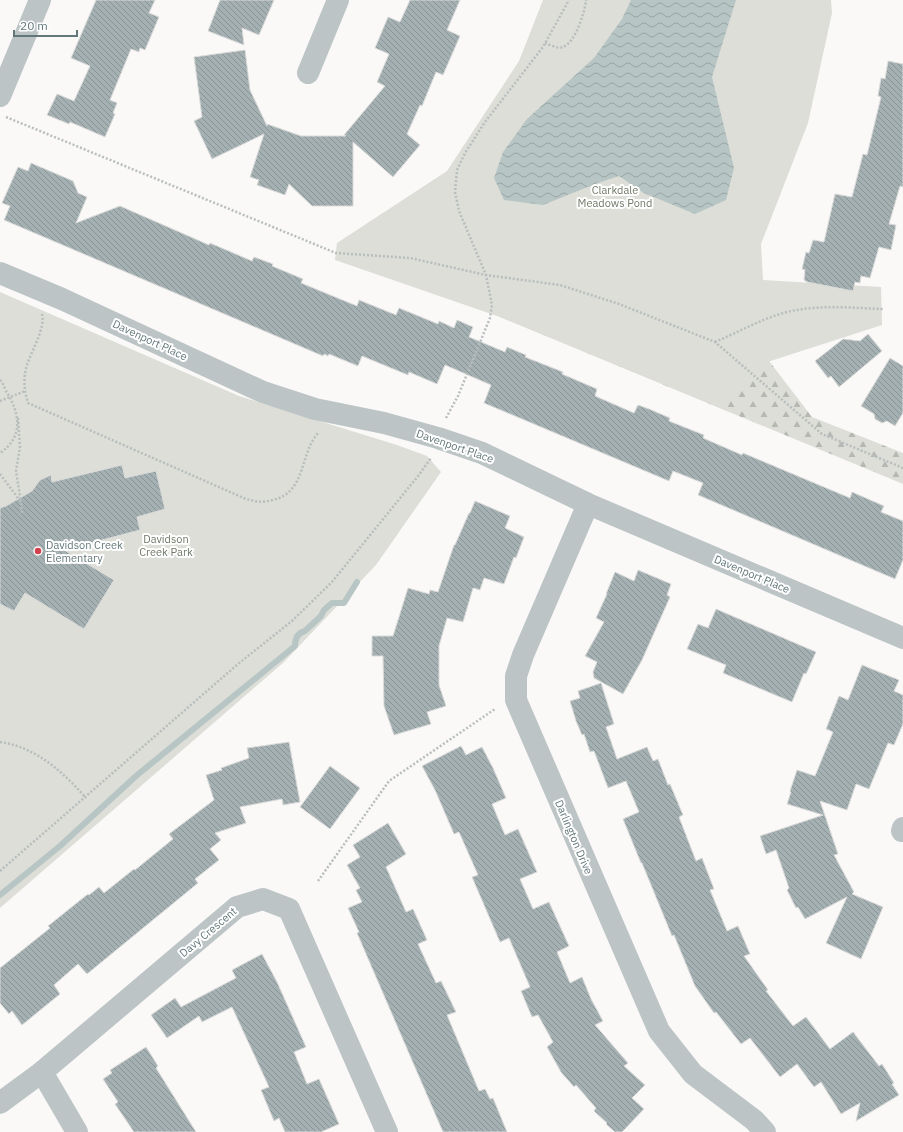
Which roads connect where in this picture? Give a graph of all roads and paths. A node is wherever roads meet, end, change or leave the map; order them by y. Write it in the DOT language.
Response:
graph roads {
  1 [pos="40,0"];
  2 [pos="338,0"];
  3 [pos="569,0"];
  4 [pos="586,0"];
  5 [pos="545,43"];
  6 [pos="308,73"];
  7 [pos="0,96"];
  8 [pos="0,114"];
  9 [pos="0,273"];
  10 [pos="486,275"];
  11 [pos="883,309"];
  12 [pos="40,312"];
  13 [pos="715,342"];
  14 [pos="0,380"];
  15 [pos="25,391"];
  16 [pos="10,397"];
  17 [pos="0,401"];
  18 [pos="18,418"];
  19 [pos="324,427"];
  20 [pos="438,438"];
  21 [pos="0,453"];
  22 [pos="903,468"];
  23 [pos="0,474"];
  24 [pos="21,502"];
  25 [pos="588,504"];
  26 [pos="22,514"];
  27 [pos="903,638"];
  28 [pos="495,709"];
  29 [pos="0,742"];
  30 [pos="86,798"];
  31 [pos="0,871"];
  32 [pos="318,880"];
  33 [pos="42,1072"];
  34 [pos="0,1103"];
  35 [pos="77,1132"];
  36 [pos="387,1132"];
  37 [pos="764,1132"];
  1 -- 7 [label="street"];
  2 -- 6 [label="street"];
  3 -- 5 [label="path"];
  4 -- 5 [label="path"];
  5 -- 10 [label="path"];
  8 -- 10 [label="path"];
  9 -- 20 [label="street, Davenport Place"];
  10 -- 13 [label="path"];
  10 -- 20 [label="path"];
  11 -- 13 [label="path"];
  12 -- 15 [label="path"];
  13 -- 22 [label="path"];
  14 -- 16 [label="path"];
  15 -- 16 [label="path"];
  15 -- 19 [label="path"];
  16 -- 17 [label="path"];
  16 -- 18 [label="path"];
  18 -- 21 [label="path"];
  18 -- 24 [label="path"];
  20 -- 25 [label="street, Davenport Place"];
  20 -- 30 [label="path"];
  23 -- 24 [label="path"];
  24 -- 26 [label="path"];
  25 -- 27 [label="street, Davenport Place"];
  25 -- 37 [label="street, Darlington Drive"];
  28 -- 32 [label="path"];
  29 -- 30 [label="path"];
  30 -- 31 [label="path"];
  33 -- 34 [label="street, Davy Crescent"];
  33 -- 35 [label="street"];
  33 -- 36 [label="street, Davy Crescent"];
}
